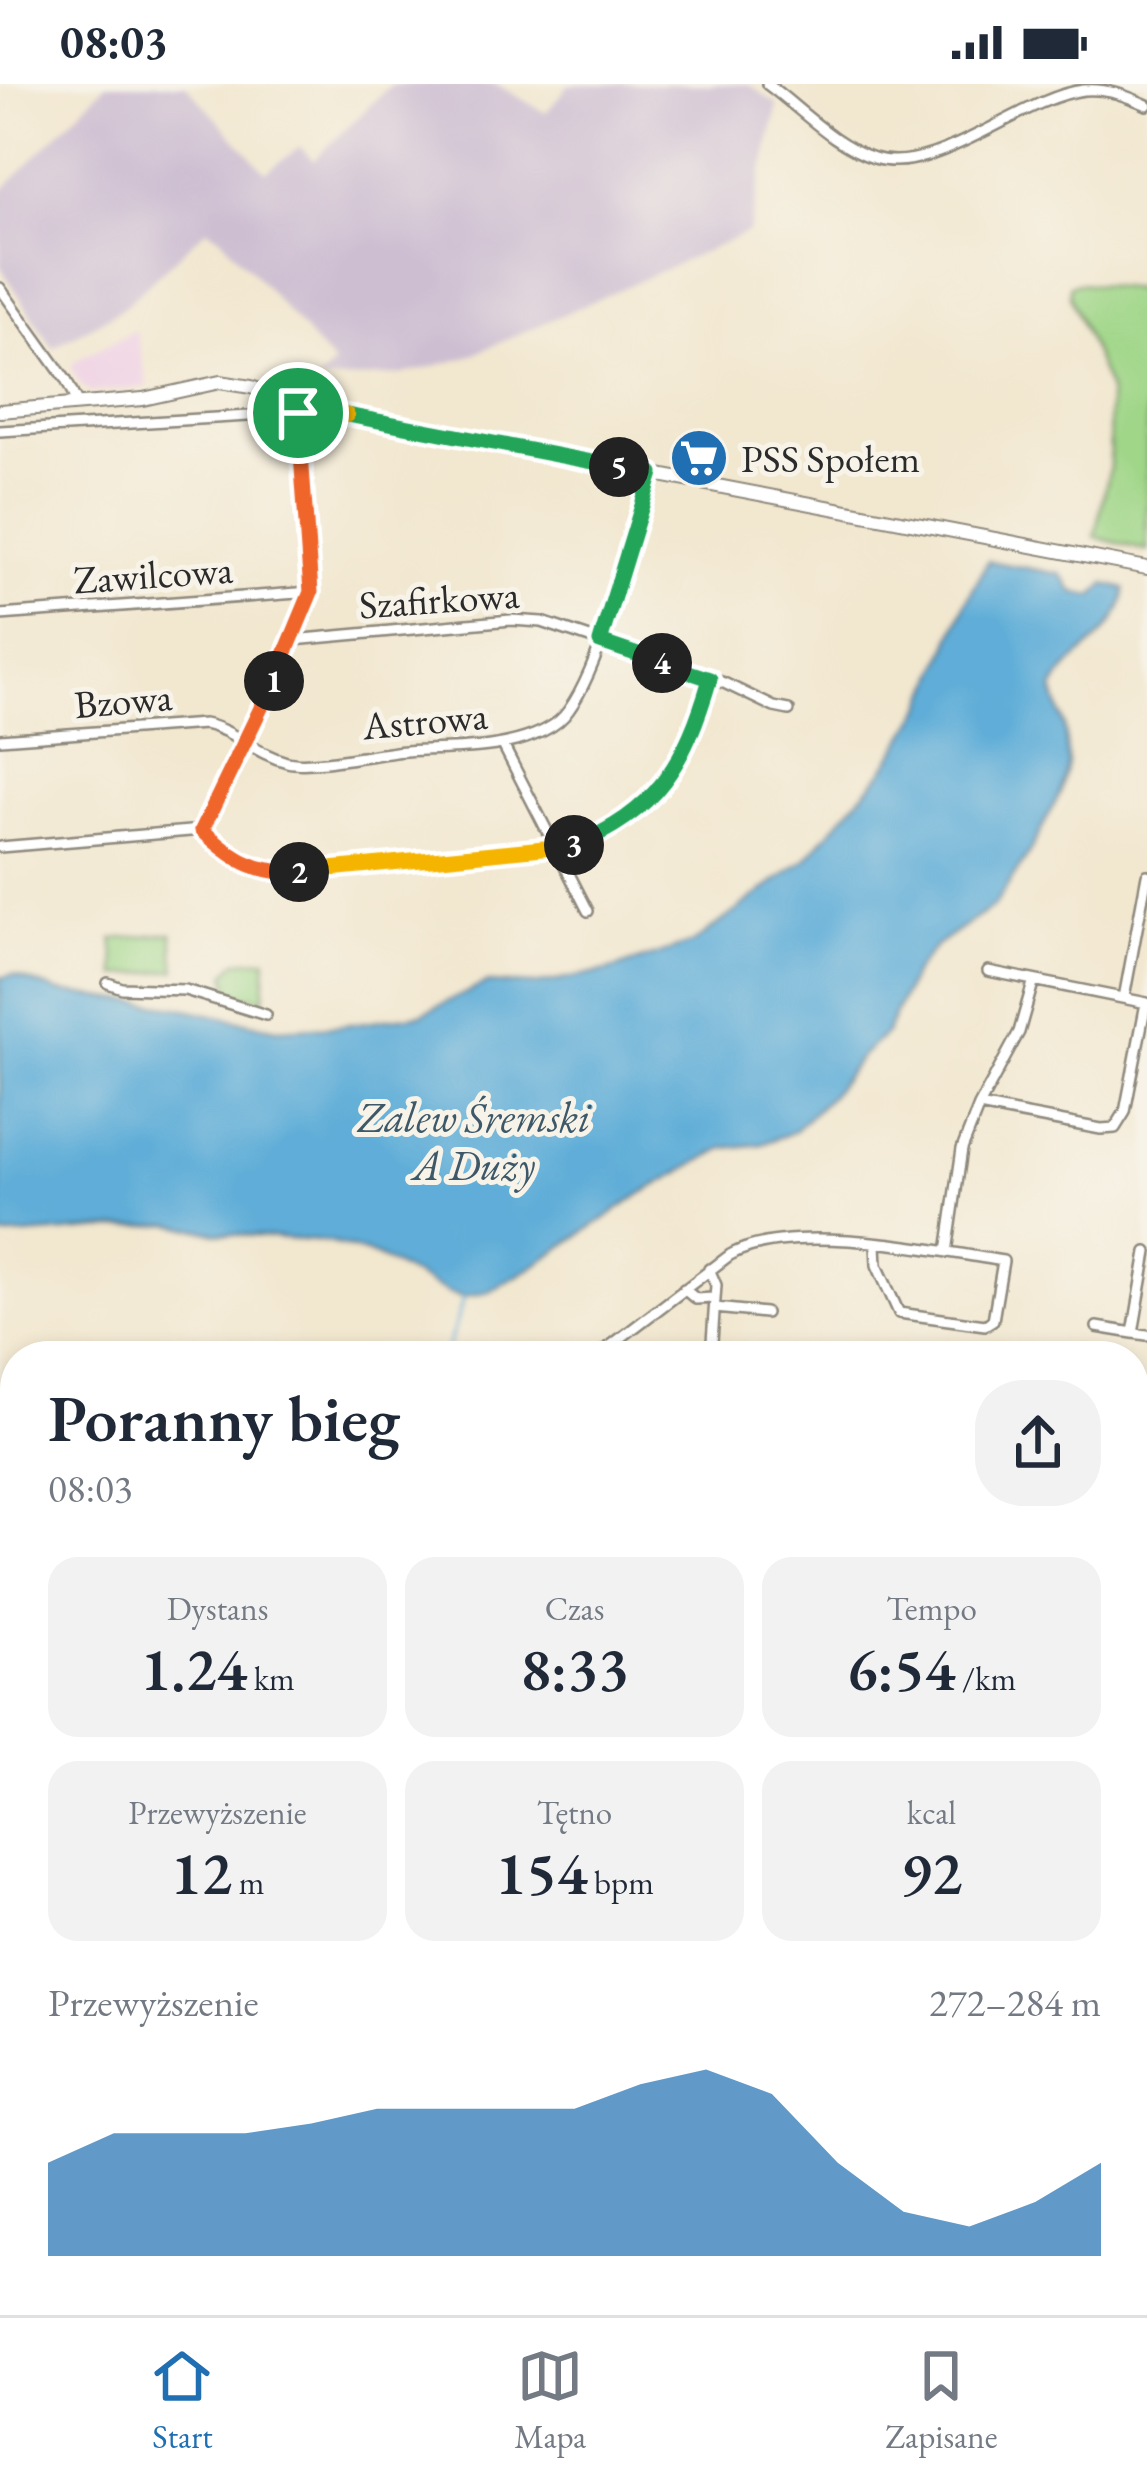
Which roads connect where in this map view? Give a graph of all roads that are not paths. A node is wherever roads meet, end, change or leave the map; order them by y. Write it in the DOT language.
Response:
graph roads {
  1 [pos="767,84"];
  2 [pos="1117,88"];
  3 [pos="1147,104"];
  4 [pos="0,288"];
  5 [pos="78,405"];
  6 [pos="297,409"];
  7 [pos="0,411"];
  8 [pos="0,431"];
  9 [pos="652,473"];
  10 [pos="1147,568"];
  11 [pos="311,592"];
  12 [pos="0,615"];
  13 [pos="292,640"];
  14 [pos="600,642"];
  15 [pos="710,679"];
  16 [pos="789,710"];
  17 [pos="0,739"];
  18 [pos="244,744"];
  19 [pos="503,745"];
  20 [pos="202,830"];
  21 [pos="0,847"];
  22 [pos="555,847"];
  23 [pos="1147,874"];
  24 [pos="588,911"];
  25 [pos="988,971"];
  26 [pos="108,983"];
  27 [pos="1033,983"];
  28 [pos="1124,998"];
  29 [pos="1146,1003"];
  30 [pos="266,1015"];
  31 [pos="980,1106"];
  32 [pos="876,1244"];
  33 [pos="946,1252"];
  34 [pos="1147,1252"];
  35 [pos="710,1269"];
  36 [pos="684,1289"];
  37 [pos="714,1303"];
  38 [pos="765,1313"];
  39 [pos="1097,1328"];
  40 [pos="1133,1333"];
  41 [pos="1147,1336"];
  42 [pos="619,1341"];
  43 [pos="712,1341"];
  1 -- 2 [label="street"];
  2 -- 3 [label="street"];
  4 -- 5 [label="street"];
  5 -- 6 [label="main road"];
  5 -- 7 [label="main road"];
  6 -- 8 [label="street"];
  6 -- 9 [label="main road"];
  6 -- 11 [label="street"];
  9 -- 10 [label="main road"];
  9 -- 14 [label="street, Astrowa"];
  11 -- 12 [label="street, Zawilcowa"];
  11 -- 13 [label="street"];
  13 -- 14 [label="street, Szafirkowa"];
  13 -- 18 [label="street"];
  14 -- 15 [label="street, Szafirkowa"];
  14 -- 19 [label="street, Astrowa"];
  15 -- 16 [label="street, Szafirkowa"];
  15 -- 22 [label="street"];
  17 -- 18 [label="street, Bzowa"];
  18 -- 19 [label="street, Astrowa"];
  18 -- 20 [label="street"];
  19 -- 22 [label="street"];
  20 -- 21 [label="street"];
  20 -- 22 [label="street"];
  22 -- 24 [label="street"];
  23 -- 28 [label="street"];
  25 -- 27 [label="street"];
  26 -- 30 [label="street"];
  27 -- 28 [label="street"];
  27 -- 31 [label="street"];
  28 -- 29 [label="street"];
  29 -- 31 [label="street"];
  31 -- 33 [label="street"];
  32 -- 33 [label="street"];
  32 -- 33 [label="street"];
  32 -- 35 [label="street"];
  34 -- 40 [label="street"];
  35 -- 36 [label="street"];
  35 -- 37 [label="street"];
  36 -- 37 [label="street"];
  36 -- 42 [label="street"];
  37 -- 38 [label="street"];
  37 -- 43 [label="street"];
  39 -- 40 [label="street"];
  40 -- 41 [label="street"];
}
